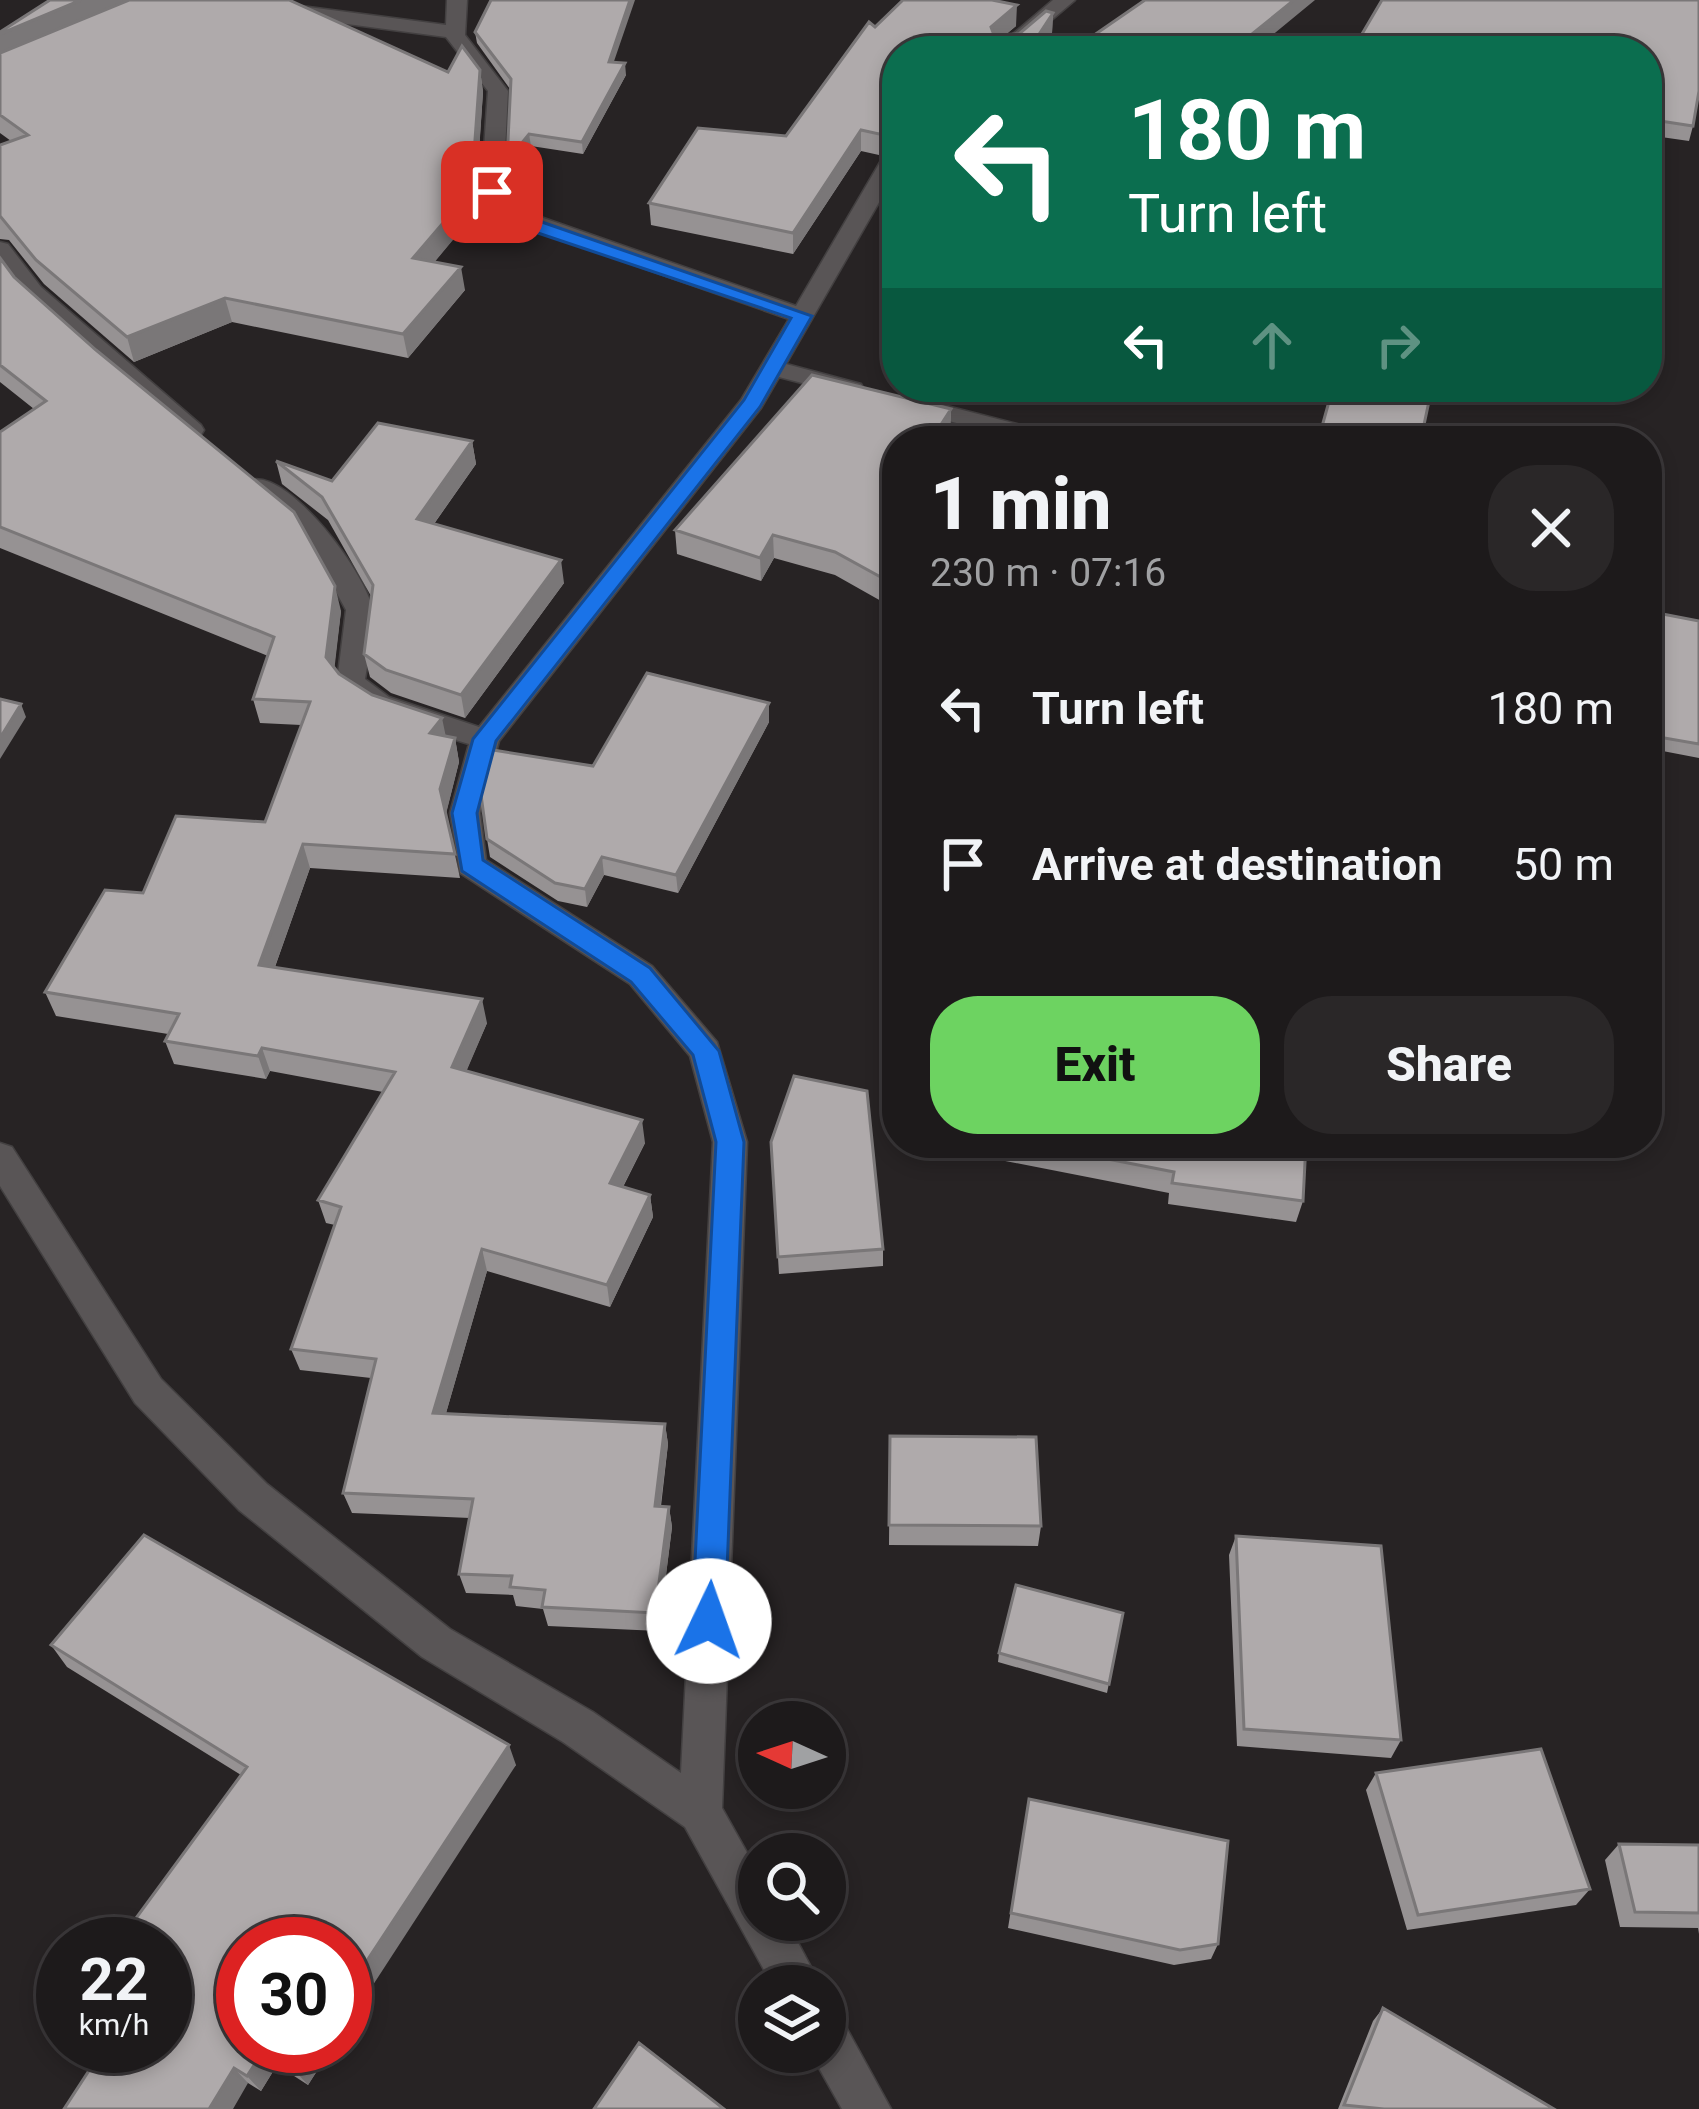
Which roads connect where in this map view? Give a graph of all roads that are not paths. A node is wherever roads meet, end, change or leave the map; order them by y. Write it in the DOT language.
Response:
graph roads {
  1 [pos="212,0"];
  2 [pos="458,0"];
  3 [pos="1065,0"];
  4 [pos="454,32"];
  5 [pos="1022,36"];
  6 [pos="882,178"];
  7 [pos="0,249"];
  8 [pos="802,316"];
  9 [pos="772,368"];
  10 [pos="882,396"];
  11 [pos="903,402"];
  12 [pos="996,426"];
  13 [pos="208,445"];
  14 [pos="244,472"];
  15 [pos="485,739"];
  16 [pos="0,1157"];
  17 [pos="700,1812"];
  18 [pos="738,1879"];
  19 [pos="846,2071"];
  20 [pos="868,2109"];
  1 -- 4 [label="street"];
  2 -- 4 [label="street"];
  3 -- 5 [label="street"];
  4 -- 8 [label="street"];
  6 -- 8 [label="street"];
  7 -- 13 [label="street"];
  8 -- 9 [label="street"];
  9 -- 10 [label="street"];
  9 -- 15 [label="street"];
  11 -- 12 [label="street"];
  14 -- 15 [label="street"];
  15 -- 17 [label="street"];
  16 -- 17 [label="street"];
  17 -- 18 [label="street"];
  19 -- 20 [label="street"];
}
